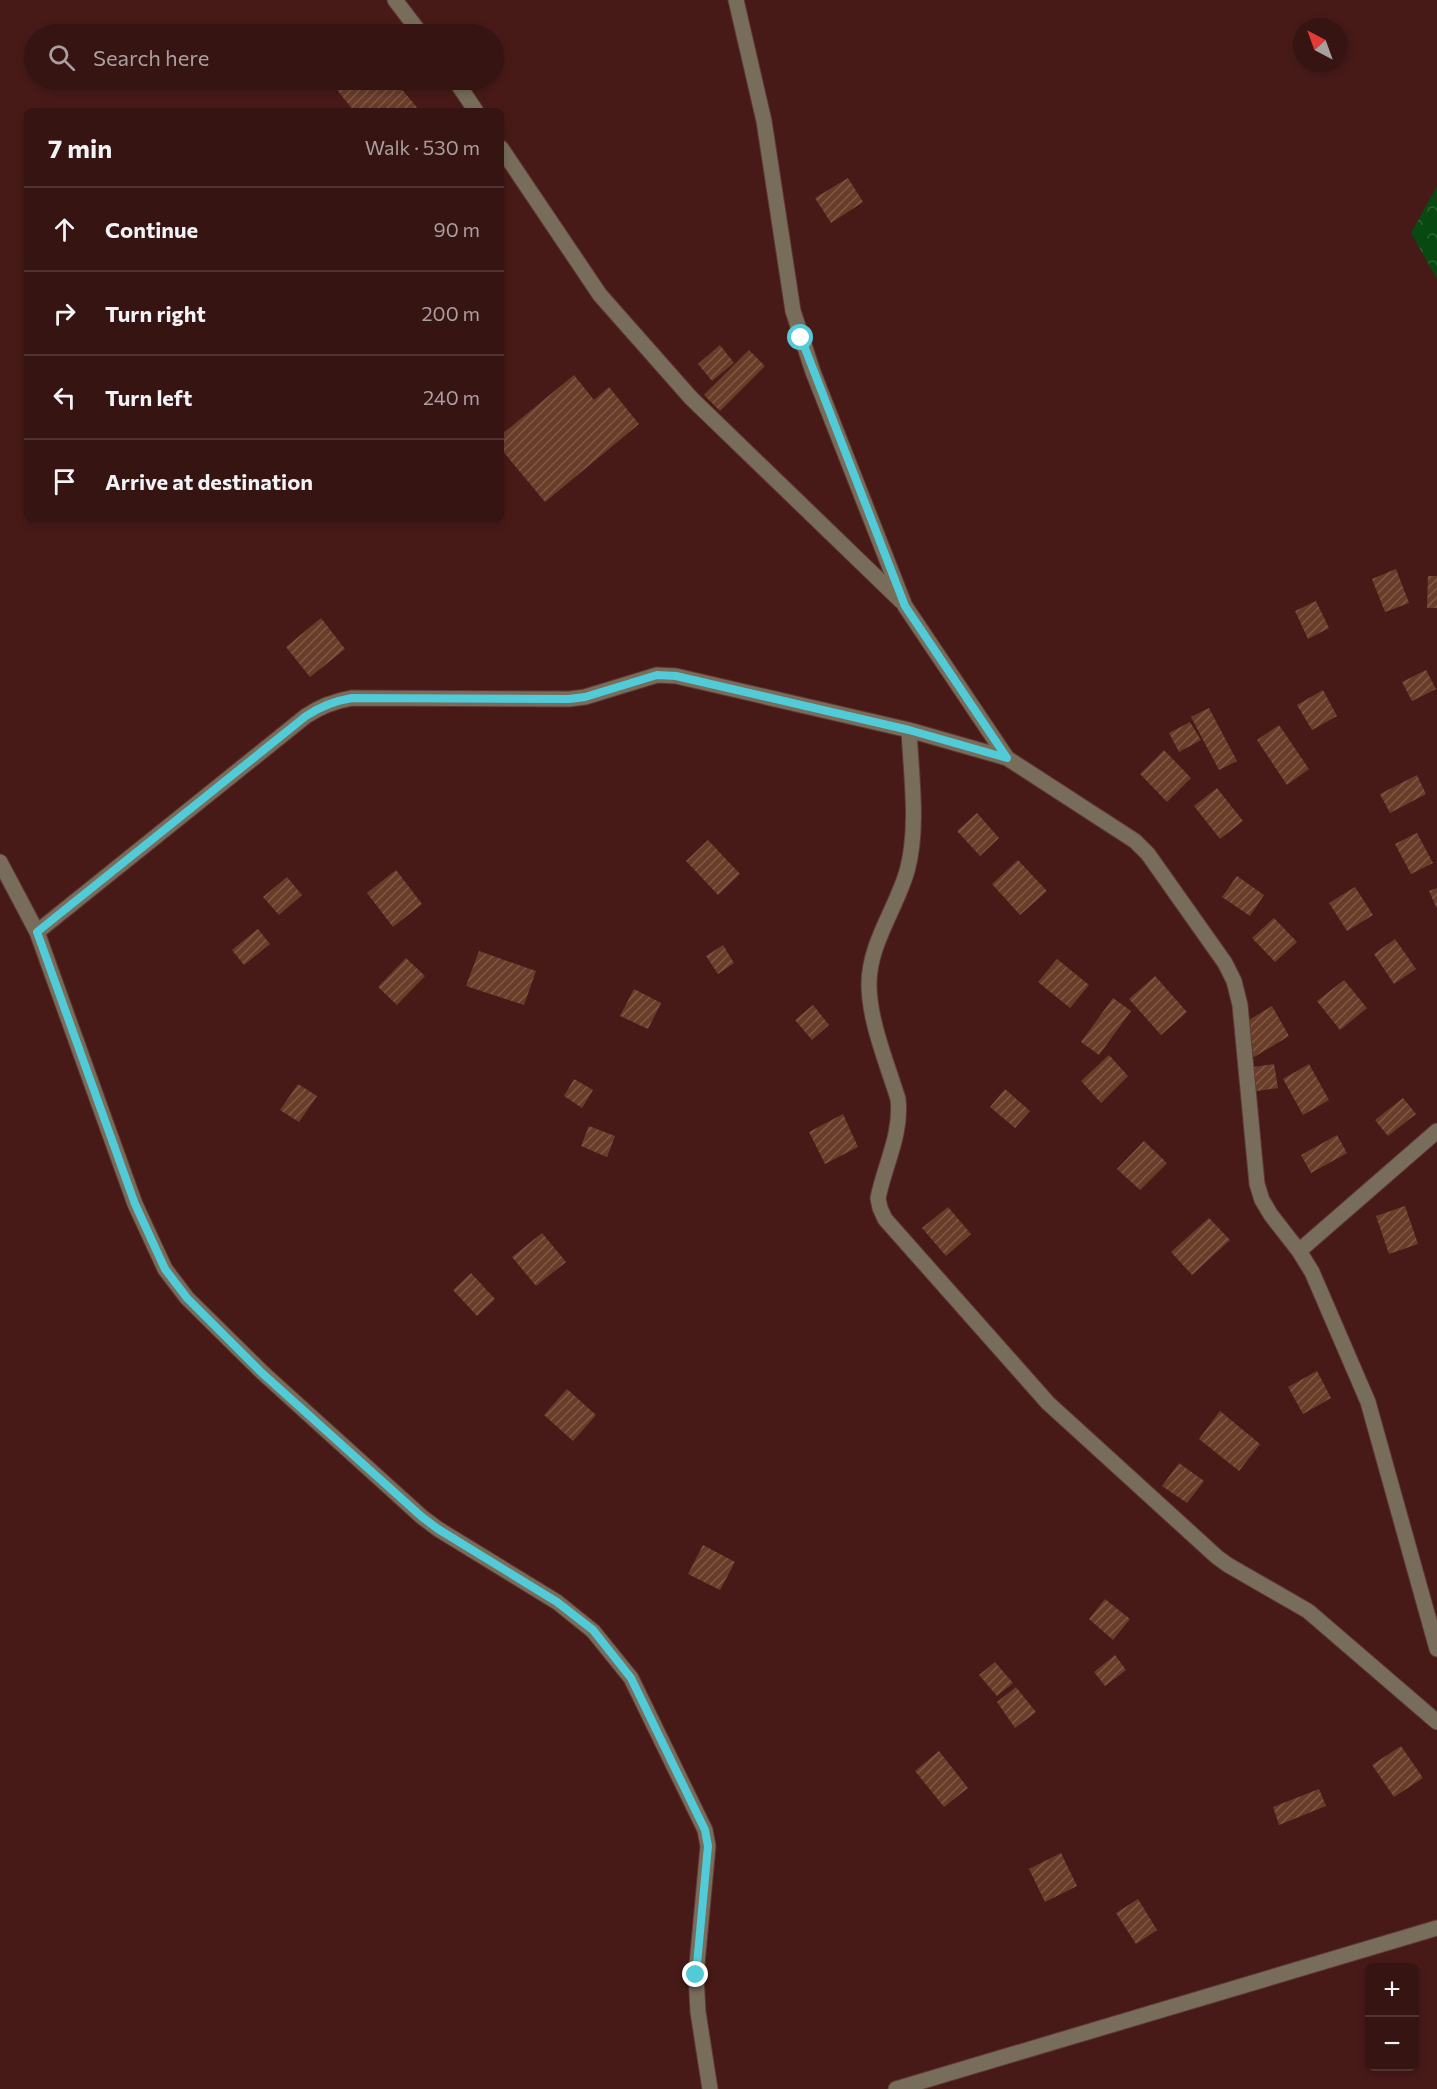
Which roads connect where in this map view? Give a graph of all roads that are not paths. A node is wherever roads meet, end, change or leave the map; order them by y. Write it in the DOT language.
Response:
graph roads {
  1 [pos="395,0"];
  2 [pos="736,0"];
  3 [pos="413,24"];
  4 [pos="462,90"];
  5 [pos="474,108"];
  6 [pos="504,152"];
  7 [pos="905,606"];
  8 [pos="909,730"];
  9 [pos="1007,758"];
  10 [pos="0,862"];
  11 [pos="37,932"];
  12 [pos="1437,1131"];
  13 [pos="1299,1251"];
  14 [pos="1437,1649"];
  15 [pos="1437,1722"];
  16 [pos="1437,1928"];
  17 [pos="710,2089"];
  18 [pos="896,2089"];
  1 -- 3 [label="street"];
  2 -- 7 [label="street"];
  4 -- 5 [label="street"];
  6 -- 7 [label="street"];
  7 -- 9 [label="street"];
  8 -- 9 [label="street"];
  8 -- 11 [label="street"];
  8 -- 15 [label="street"];
  9 -- 13 [label="street"];
  10 -- 11 [label="street"];
  11 -- 17 [label="street"];
  12 -- 13 [label="street"];
  13 -- 14 [label="street"];
  16 -- 18 [label="street"];
}
